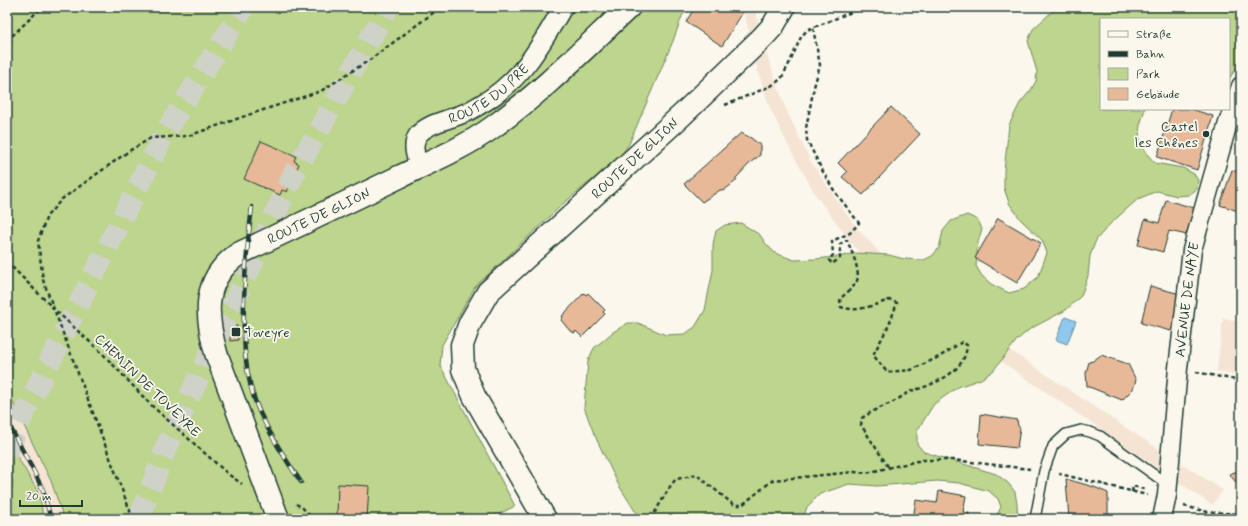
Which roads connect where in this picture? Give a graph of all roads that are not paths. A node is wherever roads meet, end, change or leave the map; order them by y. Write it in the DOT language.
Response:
graph roads {
  1 [pos="563,7"];
  2 [pos="629,7"];
  3 [pos="784,7"];
  4 [pos="1241,86"];
  5 [pos="419,167"];
  6 [pos="1167,484"];
  7 [pos="278,519"];
  8 [pos="545,519"];
  9 [pos="1035,519"];
  10 [pos="1162,519"];
  1 -- 5 [label="street, ROUTE DU PRÉ"];
  2 -- 5 [label="street, ROUTE DE GLION"];
  3 -- 8 [label="street, ROUTE DE GLION"];
  4 -- 6 [label="street, AVENUE DE NAYE"];
  5 -- 7 [label="street, ROUTE DE GLION"];
  6 -- 9 [label="lane"];
  6 -- 10 [label="street, AVENUE DE NAYE"];
}
